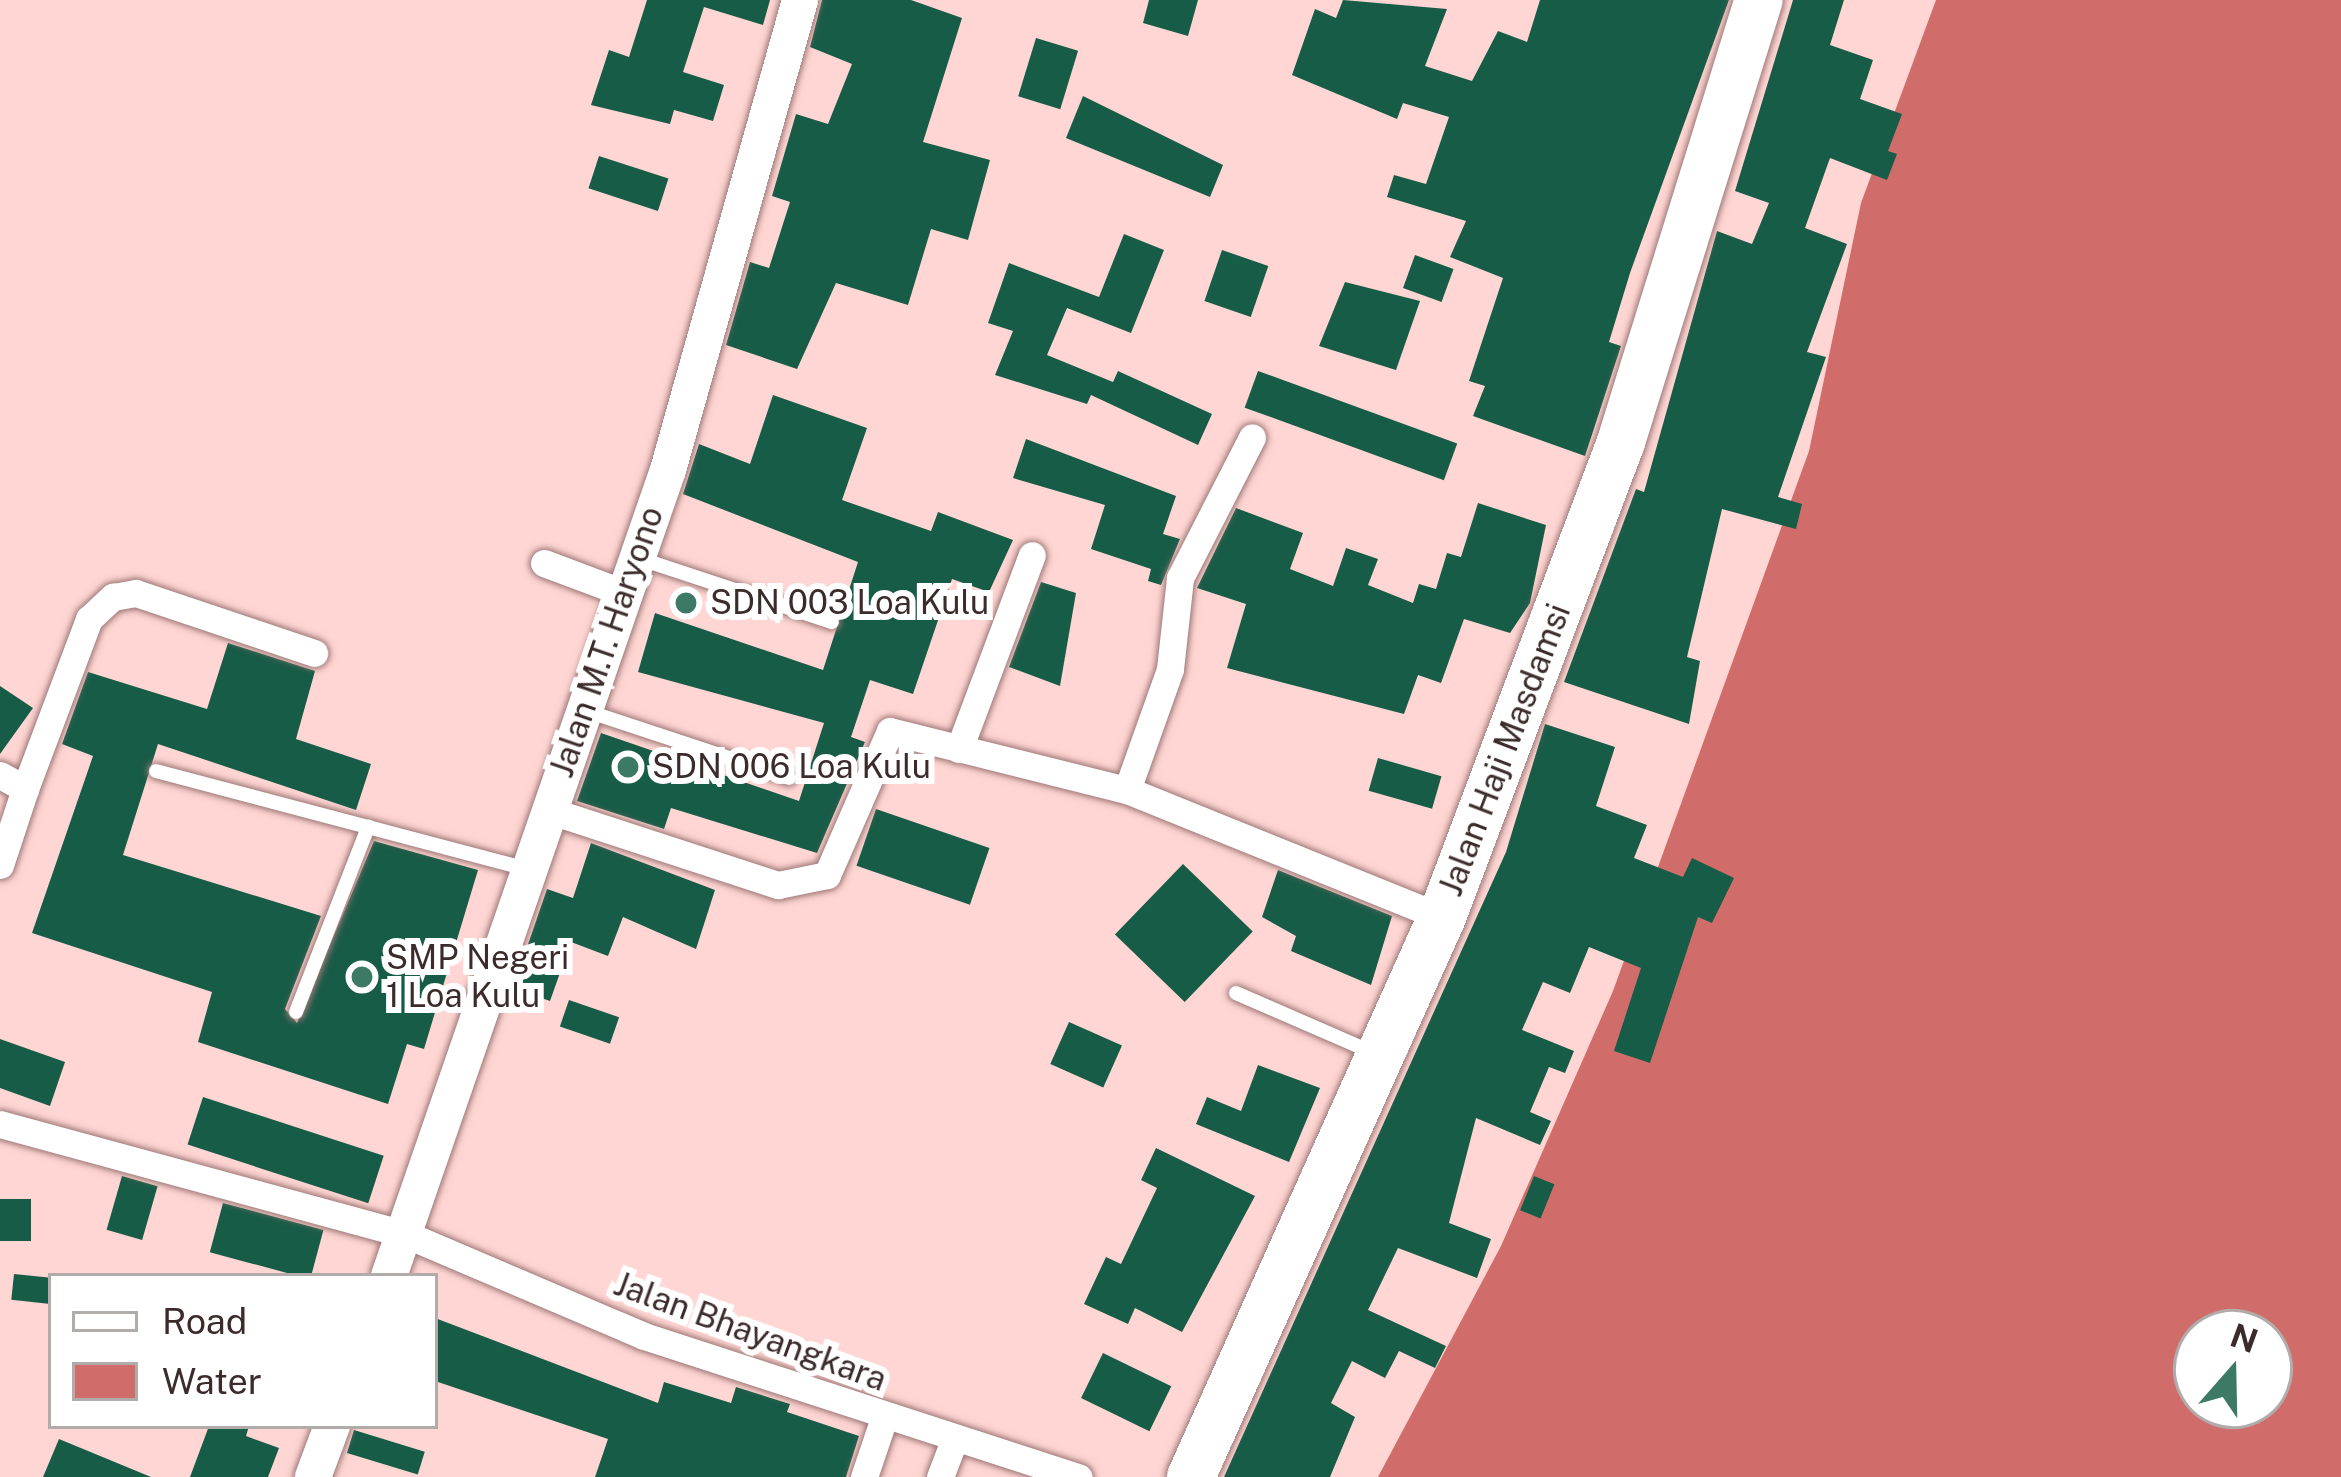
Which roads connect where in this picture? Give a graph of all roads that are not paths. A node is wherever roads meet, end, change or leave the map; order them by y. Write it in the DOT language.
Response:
graph roads {
  1 [pos="800,0"];
  2 [pos="1760,0"];
  3 [pos="1252,437"];
  4 [pos="1032,555"];
  5 [pos="636,557"];
  6 [pos="544,563"];
  7 [pos="624,593"];
  8 [pos="832,622"];
  9 [pos="314,653"];
  10 [pos="582,710"];
  11 [pos="959,749"];
  12 [pos="156,771"];
  13 [pos="789,778"];
  14 [pos="12,782"];
  15 [pos="1127,790"];
  16 [pos="548,810"];
  17 [pos="368,827"];
  18 [pos="0,865"];
  19 [pos="527,869"];
  20 [pos="1442,917"];
  21 [pos="1236,993"];
  22 [pos="296,1012"];
  23 [pos="1379,1054"];
  24 [pos="0,1124"];
  25 [pos="405,1234"];
  26 [pos="390,1273"];
  27 [pos="884,1418"];
  28 [pos="331,1429"];
  29 [pos="955,1440"];
  30 [pos="1068,1475"];
  31 [pos="313,1477"];
  32 [pos="864,1477"];
  33 [pos="940,1477"];
  34 [pos="1191,1477"];
  1 -- 5 [label="street, Jalan M.T. Haryono"];
  2 -- 20 [label="highway, Jalan Haji Masdamsi"];
  3 -- 15 [label="street"];
  4 -- 11 [label="street"];
  5 -- 7 [label="street, Jalan M.T. Haryono"];
  5 -- 8 [label="lane"];
  6 -- 7 [label="street"];
  7 -- 10 [label="street, Jalan M.T. Haryono"];
  9 -- 14 [label="street"];
  10 -- 13 [label="lane"];
  10 -- 16 [label="street, Jalan M.T. Haryono"];
  11 -- 15 [label="street"];
  11 -- 16 [label="street"];
  12 -- 17 [label="lane"];
  14 -- 18 [label="street"];
  15 -- 20 [label="street"];
  16 -- 19 [label="street, Jalan M.T. Haryono"];
  17 -- 19 [label="lane"];
  17 -- 22 [label="lane"];
  19 -- 25 [label="street, Jalan M.T. Haryono"];
  20 -- 23 [label="highway, Jalan Haji Masdamsi"];
  21 -- 23 [label="lane"];
  23 -- 34 [label="highway, Jalan Haji Masdamsi"];
  24 -- 25 [label="street, Jalan Bhayangkara"];
  25 -- 26 [label="street, Jalan M.T. Haryono"];
  25 -- 27 [label="street, Jalan Bhayangkara"];
  27 -- 29 [label="street, Jalan Bhayangkara"];
  27 -- 32 [label="street"];
  28 -- 31 [label="street"];
  29 -- 30 [label="street, Jalan Bhayangkara"];
  29 -- 33 [label="street"];
}
